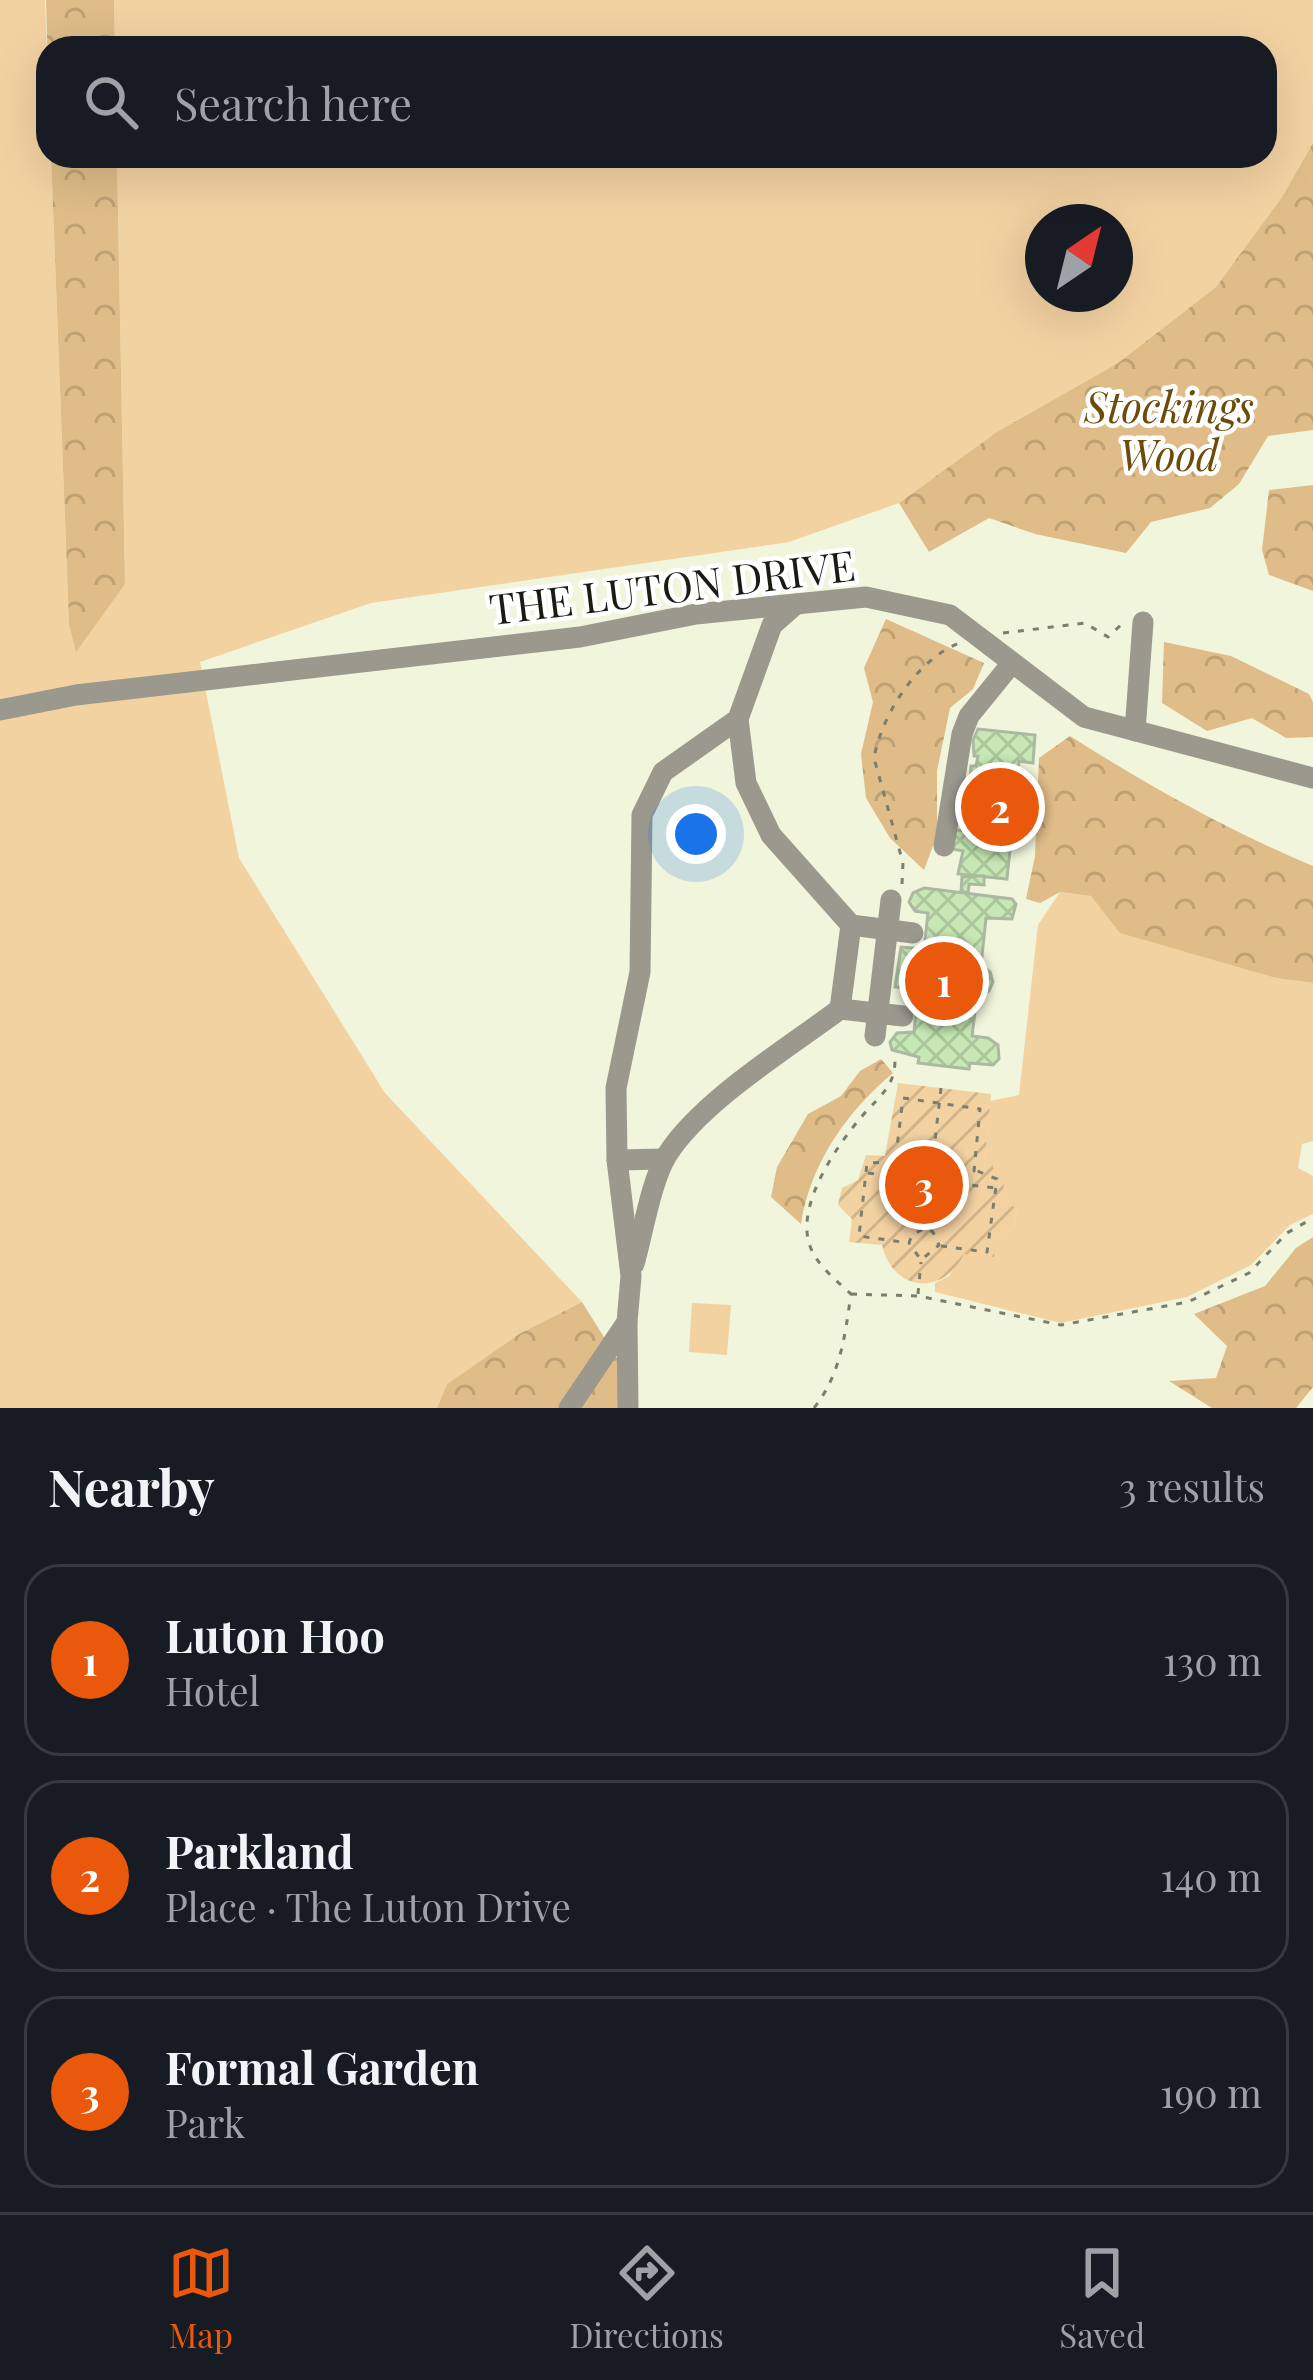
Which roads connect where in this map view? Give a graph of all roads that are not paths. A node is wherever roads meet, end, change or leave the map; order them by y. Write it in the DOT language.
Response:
graph roads {
  1 [pos="797,604"];
  2 [pos="1143,622"];
  3 [pos="1012,663"];
  4 [pos="0,710"];
  5 [pos="738,719"];
  6 [pos="1135,731"];
  7 [pos="1313,778"];
  8 [pos="944,846"];
  9 [pos="891,900"];
  10 [pos="850,925"];
  11 [pos="887,930"];
  12 [pos="913,933"];
  13 [pos="840,1009"];
  14 [pos="878,1013"];
  15 [pos="903,1016"];
  16 [pos="875,1036"];
  17 [pos="664,1159"];
  18 [pos="617,1160"];
  19 [pos="631,1276"];
  20 [pos="627,1322"];
  21 [pos="569,1408"];
  22 [pos="628,1408"];
  1 -- 3 [label="street, THE LUTON DRIVE"];
  1 -- 4 [label="street, THE LUTON DRIVE"];
  1 -- 5 [label="street"];
  2 -- 6 [label="street"];
  3 -- 6 [label="street, THE LUTON DRIVE"];
  3 -- 8 [label="street"];
  5 -- 10 [label="street"];
  5 -- 18 [label="street"];
  6 -- 7 [label="street, THE LUTON DRIVE"];
  9 -- 11 [label="street"];
  10 -- 11 [label="street"];
  10 -- 13 [label="street"];
  11 -- 12 [label="street"];
  11 -- 14 [label="street"];
  13 -- 14 [label="street"];
  13 -- 17 [label="street"];
  14 -- 15 [label="street"];
  14 -- 16 [label="street"];
  17 -- 18 [label="street"];
  17 -- 19 [label="street"];
  18 -- 19 [label="street"];
  19 -- 20 [label="street"];
  20 -- 21 [label="street"];
  20 -- 22 [label="street"];
}
